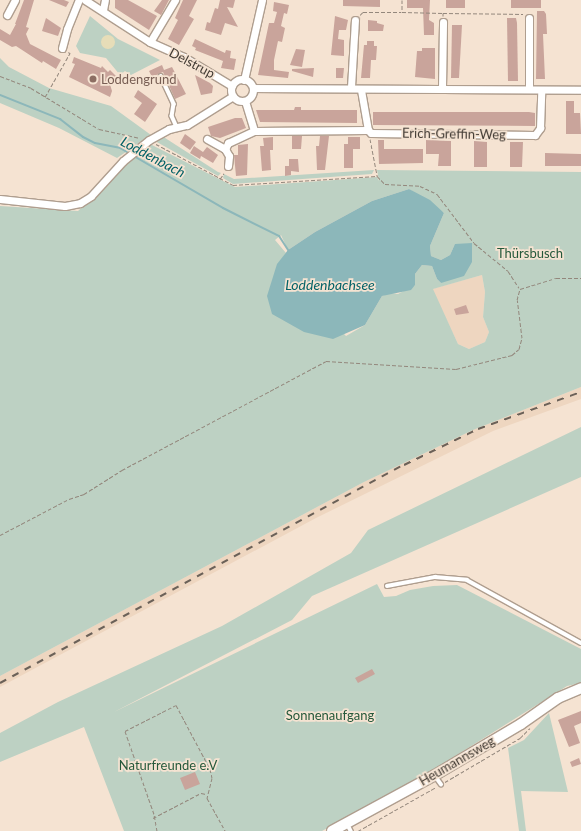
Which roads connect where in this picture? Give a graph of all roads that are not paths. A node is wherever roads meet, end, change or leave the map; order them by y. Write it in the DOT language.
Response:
graph roads {
  1 [pos="15,0"];
  2 [pos="79,0"];
  3 [pos="85,0"];
  4 [pos="105,0"];
  5 [pos="175,0"];
  6 [pos="262,0"];
  7 [pos="103,10"];
  8 [pos="7,15"];
  9 [pos="529,18"];
  10 [pos="355,20"];
  11 [pos="443,22"];
  12 [pos="150,42"];
  13 [pos="62,48"];
  14 [pos="161,76"];
  15 [pos="244,80"];
  16 [pos="232,86"];
  17 [pos="351,87"];
  18 [pos="253,88"];
  19 [pos="442,88"];
  20 [pos="529,89"];
  21 [pos="361,90"];
  22 [pos="541,90"];
  23 [pos="581,90"];
  24 [pos="233,96"];
  25 [pos="245,101"];
  26 [pos="177,127"];
  27 [pos="254,131"];
  28 [pos="369,131"];
  29 [pos="207,139"];
  30 [pos="225,148"];
  31 [pos="226,168"];
  32 [pos="0,199"];
  33 [pos="387,586"];
  34 [pos="581,643"];
  35 [pos="581,688"];
  36 [pos="435,775"];
  37 [pos="441,784"];
  38 [pos="349,827"];
  39 [pos="332,831"];
  1 -- 8 [label="street"];
  2 -- 13 [label="street"];
  3 -- 7 [label="street, Delstrup"];
  4 -- 7 [label="street"];
  5 -- 12 [label="street"];
  6 -- 15 [label="street"];
  7 -- 12 [label="street, Delstrup"];
  9 -- 20 [label="street"];
  10 -- 17 [label="street"];
  11 -- 19 [label="street"];
  12 -- 16 [label="street, Delstrup"];
  14 -- 26 [label="lane"];
  15 -- 16 [label="street"];
  15 -- 18 [label="street"];
  16 -- 24 [label="street"];
  17 -- 18 [label="street"];
  17 -- 21 [label="street"];
  18 -- 25 [label="street"];
  19 -- 20 [label="street"];
  19 -- 21 [label="street"];
  20 -- 22 [label="street"];
  21 -- 28 [label="street"];
  22 -- 23 [label="street"];
  22 -- 28 [label="street, Erich-Greffin-Weg"];
  24 -- 25 [label="street"];
  24 -- 26 [label="street"];
  25 -- 27 [label="street"];
  26 -- 32 [label="street"];
  27 -- 28 [label="street"];
  27 -- 30 [label="street"];
  29 -- 30 [label="street"];
  30 -- 31 [label="street"];
  33 -- 34 [label="lane"];
  35 -- 36 [label="street, Heumannsweg"];
  36 -- 37 [label="lane"];
  36 -- 38 [label="street, Heumannsweg"];
  38 -- 39 [label="street, Heumannsweg"];
}
